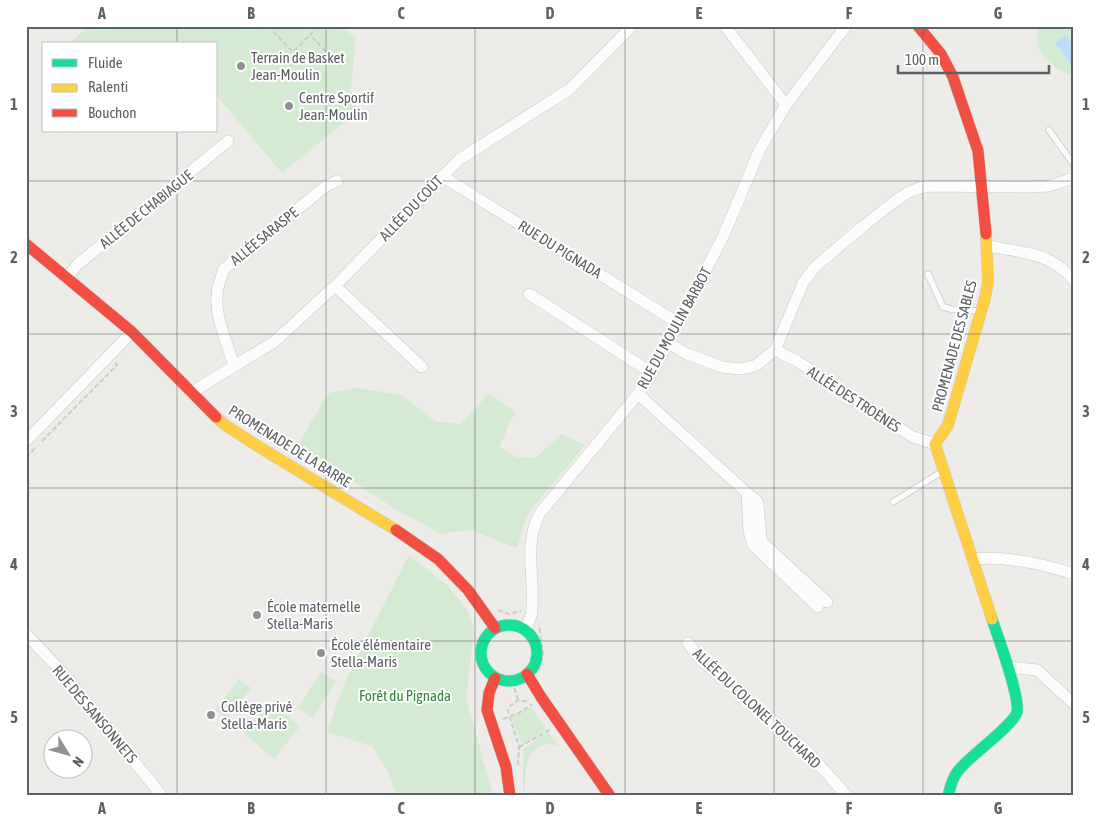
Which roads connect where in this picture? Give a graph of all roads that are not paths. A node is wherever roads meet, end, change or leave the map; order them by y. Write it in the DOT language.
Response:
graph roads {
  1 [pos="632,26"];
  2 [pos="725,26"];
  3 [pos="846,26"];
  4 [pos="918,26"];
  5 [pos="786,105"];
  6 [pos="1049,130"];
  7 [pos="228,141"];
  8 [pos="1074,165"];
  9 [pos="442,176"];
  10 [pos="1073,181"];
  11 [pos="337,182"];
  12 [pos="982,187"];
  13 [pos="26,244"];
  14 [pos="987,246"];
  15 [pos="928,274"];
  16 [pos="66,278"];
  17 [pos="1074,281"];
  18 [pos="335,286"];
  19 [pos="529,294"];
  20 [pos="981,311"];
  21 [pos="678,322"];
  22 [pos="132,332"];
  23 [pos="668,344"];
  24 [pos="775,350"];
  25 [pos="234,366"];
  26 [pos="422,367"];
  27 [pos="652,373"];
  28 [pos="192,393"];
  29 [pos="638,394"];
  30 [pos="26,441"];
  31 [pos="935,444"];
  32 [pos="943,471"];
  33 [pos="893,502"];
  34 [pos="973,558"];
  35 [pos="1074,574"];
  36 [pos="823,605"];
  37 [pos="495,628"];
  38 [pos="526,630"];
  39 [pos="26,634"];
  40 [pos="688,643"];
  41 [pos="1008,667"];
  42 [pos="533,675"];
  43 [pos="496,678"];
  44 [pos="1074,704"];
  45 [pos="162,796"];
  46 [pos="510,796"];
  47 [pos="610,796"];
  48 [pos="847,796"];
  49 [pos="948,796"];
  1 -- 9 [label="street, ALLÉE DU COÛT"];
  2 -- 5 [label="street"];
  3 -- 5 [label="street, RUE DU MOULIN BARBOT"];
  4 -- 12 [label="street, PROMENADE DES SABLES"];
  5 -- 21 [label="street, RUE DU MOULIN BARBOT"];
  6 -- 8 [label="lane"];
  7 -- 16 [label="street, ALLÉE DE CHABIAGUE"];
  9 -- 18 [label="street, ALLÉE DU COÛT"];
  9 -- 21 [label="street, RUE DU PIGNADA"];
  10 -- 12 [label="street"];
  11 -- 25 [label="street, ALLÉE SARASPE"];
  12 -- 14 [label="street, PROMENADE DES SABLES"];
  12 -- 24 [label="street"];
  13 -- 16 [label="street, PROMENADE DE LA BARRE"];
  14 -- 17 [label="street"];
  14 -- 20 [label="street, PROMENADE DES SABLES"];
  15 -- 20 [label="lane"];
  16 -- 22 [label="street, PROMENADE DE LA BARRE"];
  18 -- 25 [label="street, ALLÉE DU COÛT"];
  18 -- 26 [label="street"];
  19 -- 27 [label="street"];
  20 -- 31 [label="street, PROMENADE DES SABLES"];
  21 -- 23 [label="street, RUE DU MOULIN BARBOT"];
  22 -- 28 [label="street, PROMENADE DE LA BARRE"];
  22 -- 30 [label="street"];
  23 -- 24 [label="street"];
  23 -- 27 [label="street, RUE DU MOULIN BARBOT"];
  24 -- 31 [label="street, ALLÉE DES TROÈNES"];
  25 -- 28 [label="street, ALLÉE DU COÛT"];
  27 -- 29 [label="street, RUE DU MOULIN BARBOT"];
  28 -- 37 [label="street, PROMENADE DE LA BARRE"];
  29 -- 36 [label="street"];
  29 -- 38 [label="street, RUE DU MOULIN BARBOT"];
  31 -- 32 [label="street"];
  32 -- 33 [label="lane"];
  32 -- 34 [label="street"];
  34 -- 35 [label="street"];
  34 -- 41 [label="street"];
  37 -- 38 [label="street"];
  37 -- 43 [label="street"];
  38 -- 42 [label="street"];
  39 -- 45 [label="street, RUE DES SANSONNETS"];
  40 -- 48 [label="street, ALLÉE DU COLONEL TOUCHARD"];
  41 -- 44 [label="street"];
  41 -- 49 [label="street"];
  42 -- 43 [label="street"];
  42 -- 47 [label="street"];
  43 -- 46 [label="street"];
}
